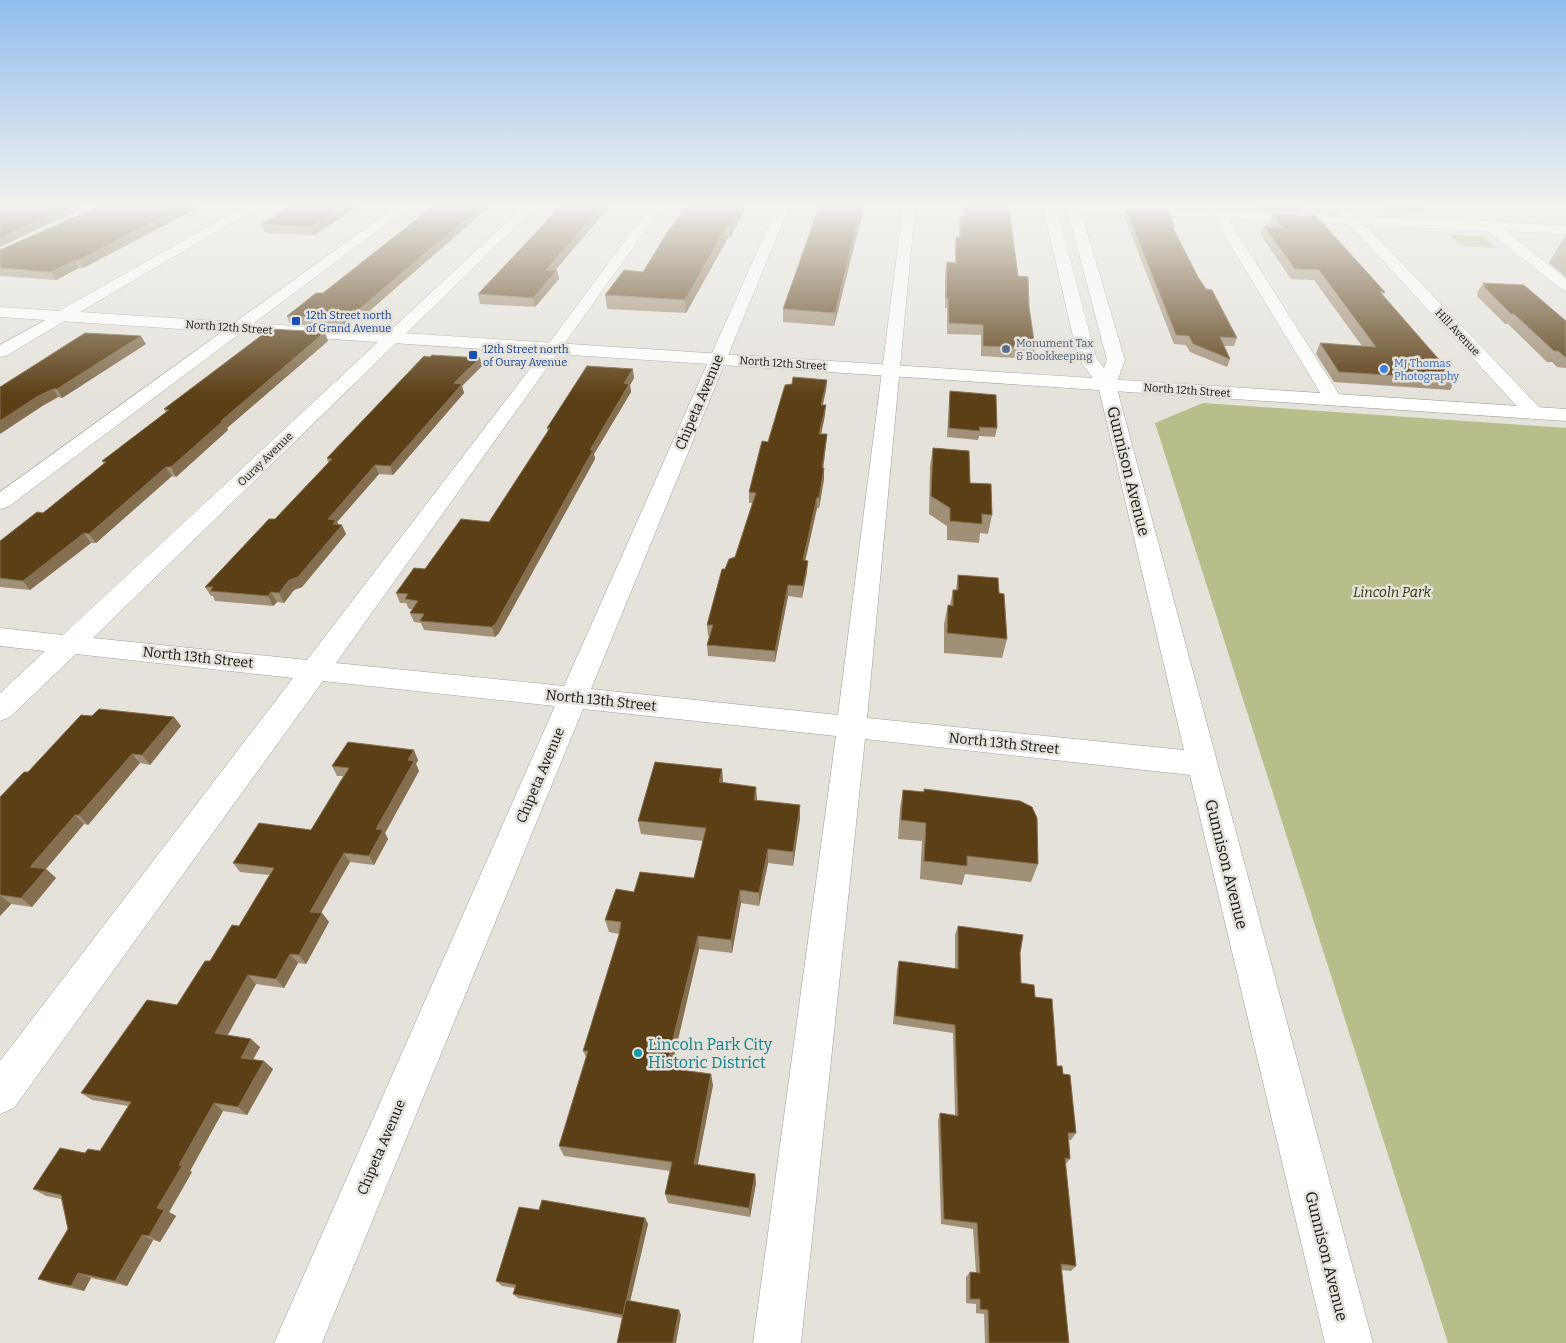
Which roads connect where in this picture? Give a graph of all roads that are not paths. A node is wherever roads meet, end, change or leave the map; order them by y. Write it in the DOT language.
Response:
graph roads {
  1 [pos="143,270"];
  2 [pos="318,270"];
  3 [pos="464,270"];
  4 [pos="610,270"];
  5 [pos="755,270"];
  6 [pos="902,270"];
  7 [pos="1066,270"];
  8 [pos="1091,270"];
  9 [pos="1253,270"];
  10 [pos="1400,270"];
  11 [pos="1546,270"];
  12 [pos="1566,286"];
  13 [pos="0,312"];
  14 [pos="62,316"];
  15 [pos="238,328"];
  16 [pos="392,338"];
  17 [pos="552,348"];
  18 [pos="0,352"];
  19 [pos="717,359"];
  20 [pos="890,370"];
  21 [pos="1107,385"];
  22 [pos="1333,399"];
  23 [pos="1534,413"];
  24 [pos="1566,415"];
  25 [pos="0,502"];
  26 [pos="0,636"];
  27 [pos="70,644"];
  28 [pos="315,670"];
  29 [pos="573,697"];
  30 [pos="0,710"];
  31 [pos="851,726"];
  32 [pos="1202,764"];
  33 [pos="0,1094"];
  34 [pos="298,1343"];
  35 [pos="777,1343"];
  36 [pos="1349,1343"];
  1 -- 14 [label="street"];
  2 -- 15 [label="street"];
  3 -- 16 [label="street, Ouray Avenue"];
  4 -- 17 [label="street"];
  5 -- 19 [label="street, Chipeta Avenue"];
  6 -- 20 [label="street"];
  7 -- 21 [label="street, Gunnison Avenue"];
  8 -- 21 [label="street"];
  9 -- 22 [label="street"];
  10 -- 23 [label="street, Hill Avenue"];
  11 -- 12 [label="street"];
  13 -- 14 [label="street, North 12th Street"];
  14 -- 15 [label="street, North 12th Street"];
  14 -- 18 [label="street"];
  15 -- 16 [label="street, North 12th Street"];
  15 -- 25 [label="street"];
  16 -- 17 [label="street, North 12th Street"];
  16 -- 27 [label="street, Ouray Avenue"];
  17 -- 19 [label="street, North 12th Street"];
  17 -- 28 [label="street"];
  19 -- 20 [label="street, North 12th Street"];
  19 -- 29 [label="street, Chipeta Avenue"];
  20 -- 21 [label="street, North 12th Street"];
  20 -- 31 [label="street"];
  21 -- 22 [label="street, North 12th Street"];
  21 -- 32 [label="street, Gunnison Avenue"];
  22 -- 23 [label="street, North 12th Street"];
  23 -- 24 [label="street, North 12th Street"];
  26 -- 27 [label="street, North 13th Street"];
  27 -- 28 [label="street, North 13th Street"];
  27 -- 30 [label="street, Ouray Avenue"];
  28 -- 29 [label="street, North 13th Street"];
  28 -- 33 [label="street"];
  29 -- 31 [label="street, North 13th Street"];
  29 -- 34 [label="street, Chipeta Avenue"];
  31 -- 32 [label="street, North 13th Street"];
  31 -- 35 [label="street"];
  32 -- 36 [label="street, Gunnison Avenue"];
}
